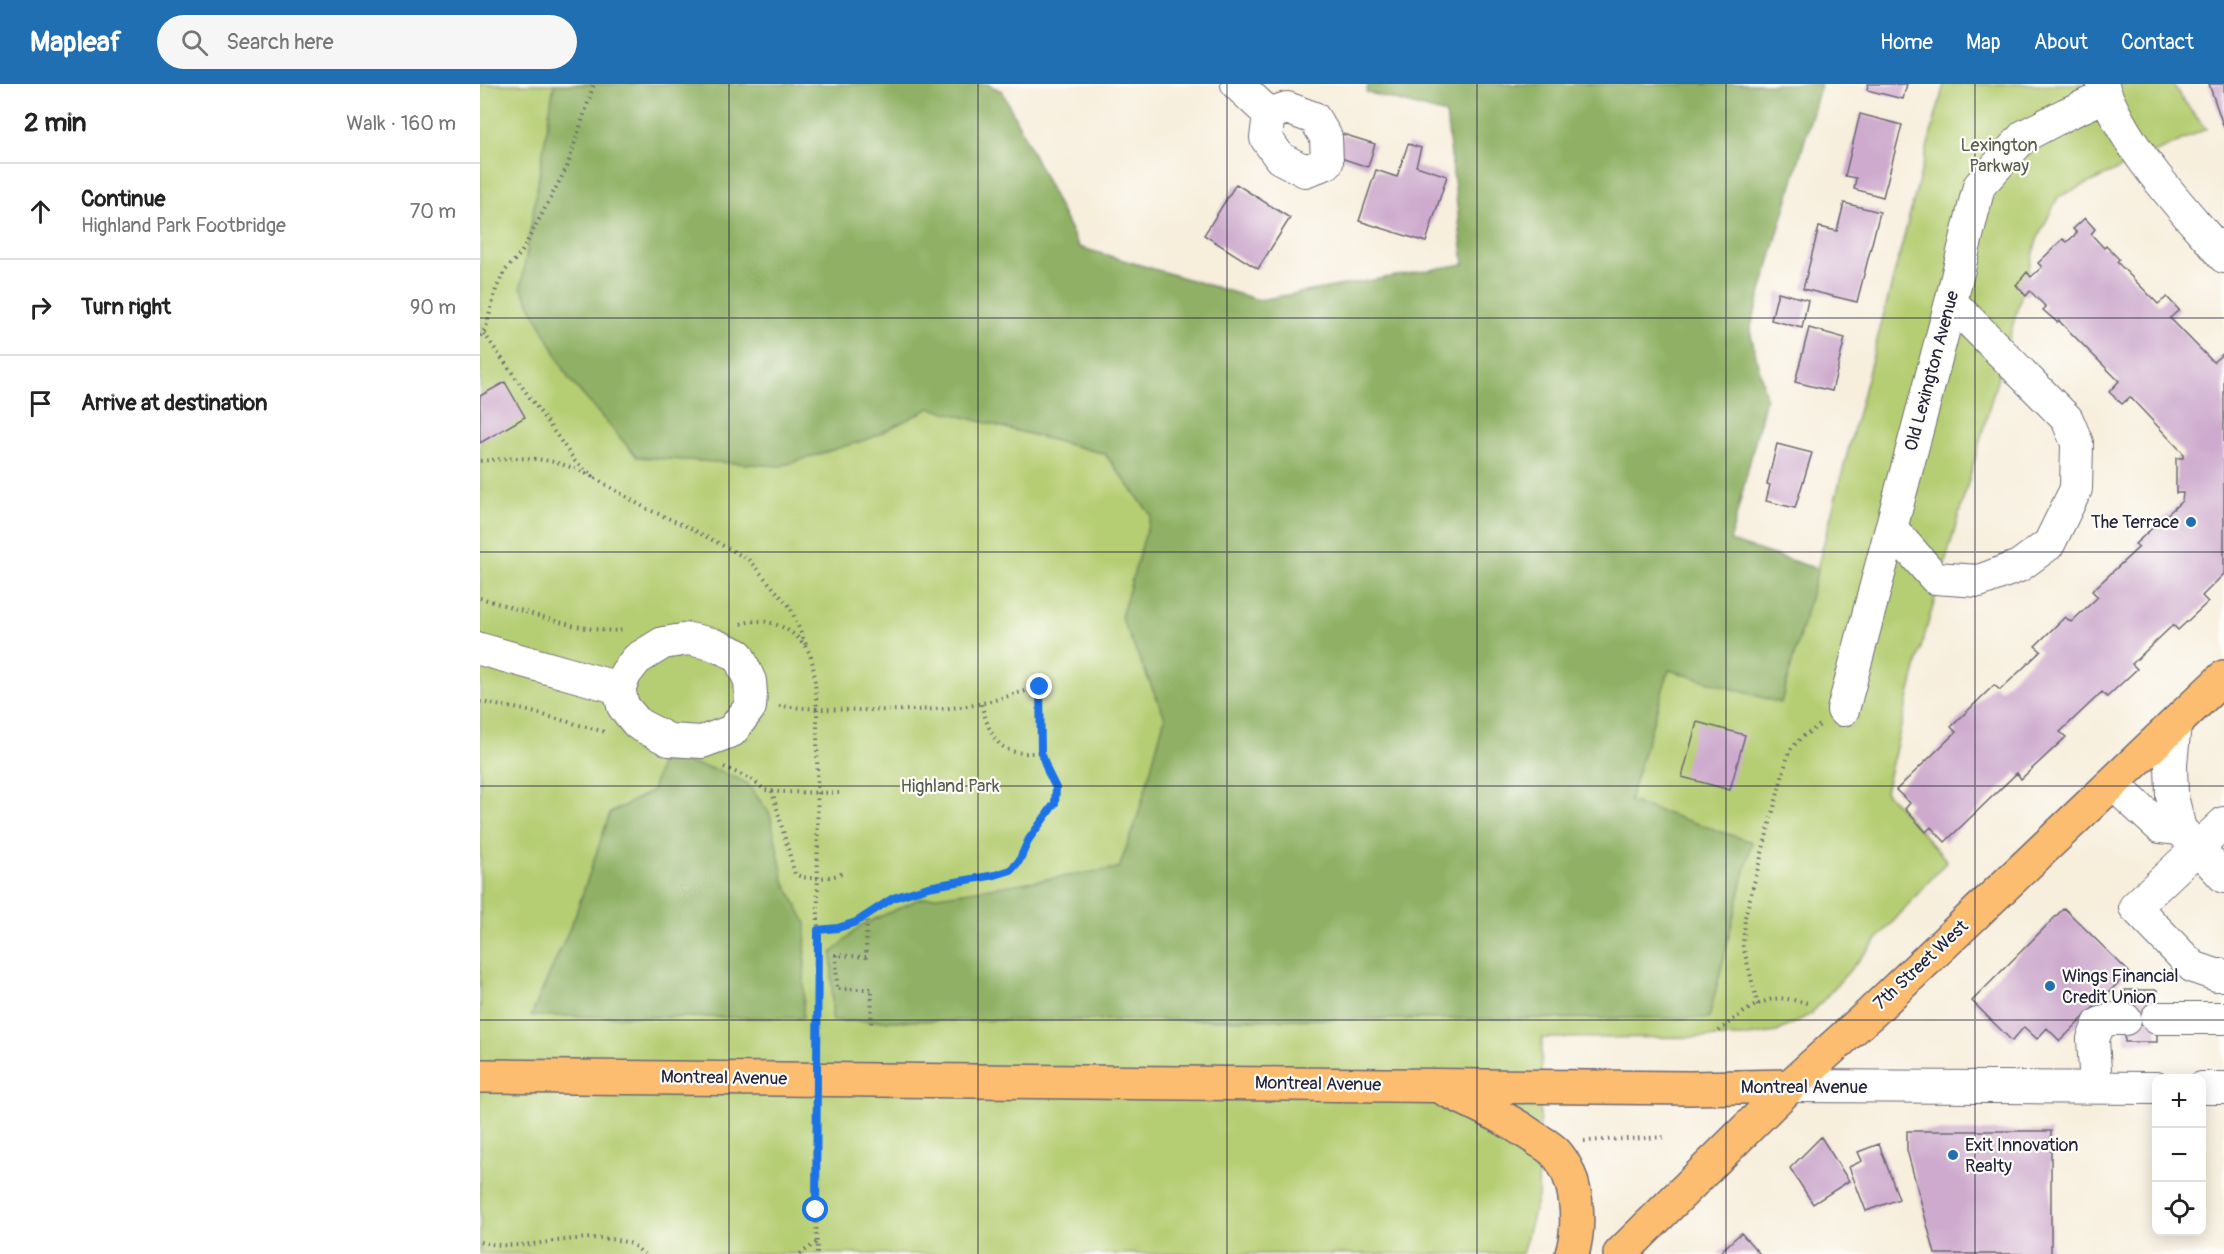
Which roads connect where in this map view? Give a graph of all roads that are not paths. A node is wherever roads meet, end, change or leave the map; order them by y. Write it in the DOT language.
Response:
graph roads {
  1 [pos="1237,84"];
  2 [pos="2104,90"];
  3 [pos="1269,114"];
  4 [pos="2224,257"];
  5 [pos="1951,302"];
  6 [pos="1891,528"];
  7 [pos="480,649"];
  8 [pos="2224,677"];
  9 [pos="619,688"];
  10 [pos="1842,710"];
  11 [pos="2175,724"];
  12 [pos="2114,784"];
  13 [pos="2224,823"];
  14 [pos="2188,838"];
  15 [pos="2224,877"];
  16 [pos="2224,975"];
  17 [pos="2157,1018"];
  18 [pos="2224,1018"];
  19 [pos="2125,1019"];
  20 [pos="480,1076"];
  21 [pos="1433,1085"];
  22 [pos="1790,1086"];
  23 [pos="2096,1087"];
  24 [pos="2152,1088"];
  25 [pos="2206,1088"];
  26 [pos="2224,1088"];
  27 [pos="1572,1254"];
  28 [pos="1620,1254"];
  1 -- 3 [label="street"];
  2 -- 4 [label="street"];
  2 -- 5 [label="street, Old Lexington Avenue"];
  5 -- 6 [label="street, Old Lexington Avenue"];
  5 -- 6 [label="street"];
  6 -- 10 [label="street, Old Lexington Avenue"];
  7 -- 9 [label="street"];
  8 -- 11 [label="main road, 7th Street West"];
  11 -- 12 [label="main road, 7th Street West"];
  11 -- 14 [label="street"];
  12 -- 14 [label="street"];
  12 -- 22 [label="main road, 7th Street West"];
  13 -- 14 [label="street"];
  14 -- 15 [label="street"];
  14 -- 16 [label="street"];
  17 -- 18 [label="street"];
  19 -- 23 [label="street"];
  20 -- 21 [label="main road, Montreal Avenue"];
  21 -- 22 [label="main road, Montreal Avenue"];
  21 -- 27 [label="main road"];
  22 -- 23 [label="street, Montreal Avenue"];
  22 -- 28 [label="main road, 7th Street West"];
  23 -- 24 [label="street, Montreal Avenue"];
  25 -- 26 [label="street"];
}
